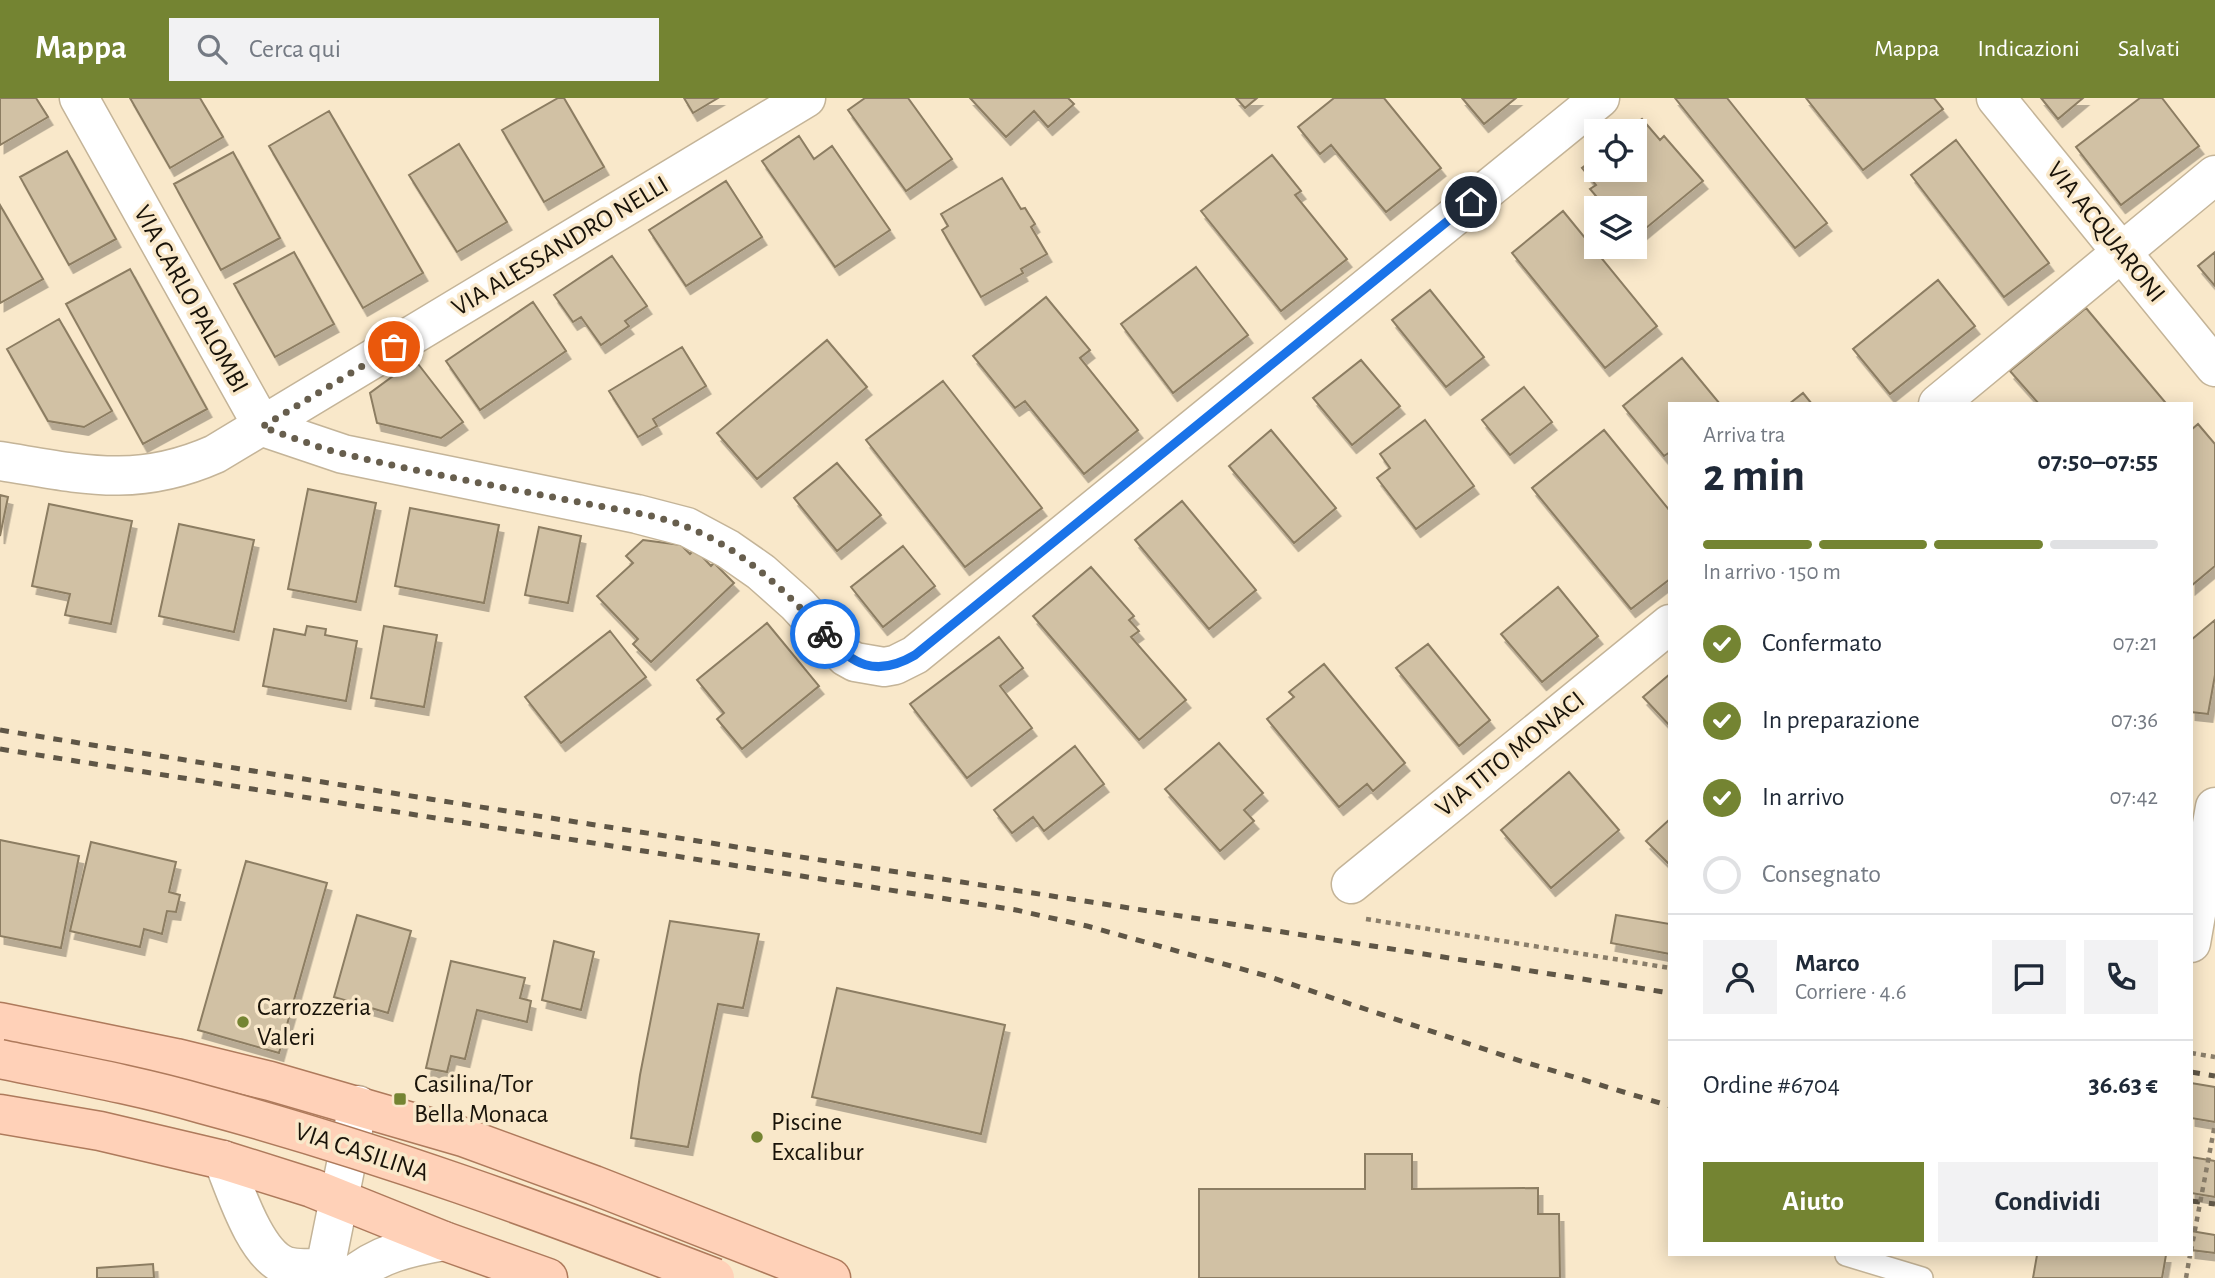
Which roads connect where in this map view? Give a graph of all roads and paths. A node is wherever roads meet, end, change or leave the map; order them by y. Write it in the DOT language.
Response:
graph roads {
  1 [pos="79,98"];
  2 [pos="806,98"];
  3 [pos="1600,98"];
  4 [pos="1996,98"];
  5 [pos="2215,175"];
  6 [pos="2123,251"];
  7 [pos="2215,367"];
  8 [pos="1940,402"];
  9 [pos="262,427"];
  10 [pos="0,461"];
  11 [pos="1668,626"];
  12 [pos="2215,807"];
  13 [pos="1351,884"];
  14 [pos="2193,932"];
  15 [pos="1668,968"];
  16 [pos="0,1022"];
  17 [pos="2193,1053"];
  18 [pos="2215,1057"];
  19 [pos="0,1059"];
  20 [pos="358,1105"];
  21 [pos="0,1114"];
  22 [pos="2215,1124"];
  23 [pos="223,1160"];
  24 [pos="338,1198"];
  25 [pos="444,1241"];
  26 [pos="2193,1243"];
  27 [pos="1849,1256"];
  28 [pos="2191,1256"];
  29 [pos="332,1274"];
  30 [pos="548,1278"];
  31 [pos="715,1278"];
  32 [pos="831,1278"];
  33 [pos="1922,1278"];
  34 [pos="2186,1278"];
  1 -- 9 [label="street, VIA CARLO PALOMBI"];
  2 -- 9 [label="street, VIA ALESSANDRO NELLI"];
  3 -- 9 [label="street"];
  4 -- 6 [label="street, VIA ACQUARONI"];
  5 -- 6 [label="street"];
  6 -- 7 [label="street, VIA ACQUARONI"];
  6 -- 8 [label="street"];
  9 -- 10 [label="street, VIA ALESSANDRO NELLI"];
  11 -- 13 [label="street, VIA TITO MONACI"];
  12 -- 14 [label="street"];
  13 -- 15 [label="path"];
  16 -- 20 [label="main road"];
  17 -- 18 [label="path"];
  19 -- 31 [label="main road, VIA CASILINA, bridge"];
  20 -- 24 [label="street"];
  20 -- 32 [label="main road"];
  21 -- 23 [label="main road"];
  22 -- 26 [label="path, bridge"];
  23 -- 24 [label="main road"];
  23 -- 29 [label="street"];
  24 -- 25 [label="main road"];
  24 -- 29 [label="street"];
  25 -- 29 [label="street"];
  25 -- 30 [label="main road"];
  27 -- 33 [label="lane"];
  28 -- 34 [label="path"];
}
